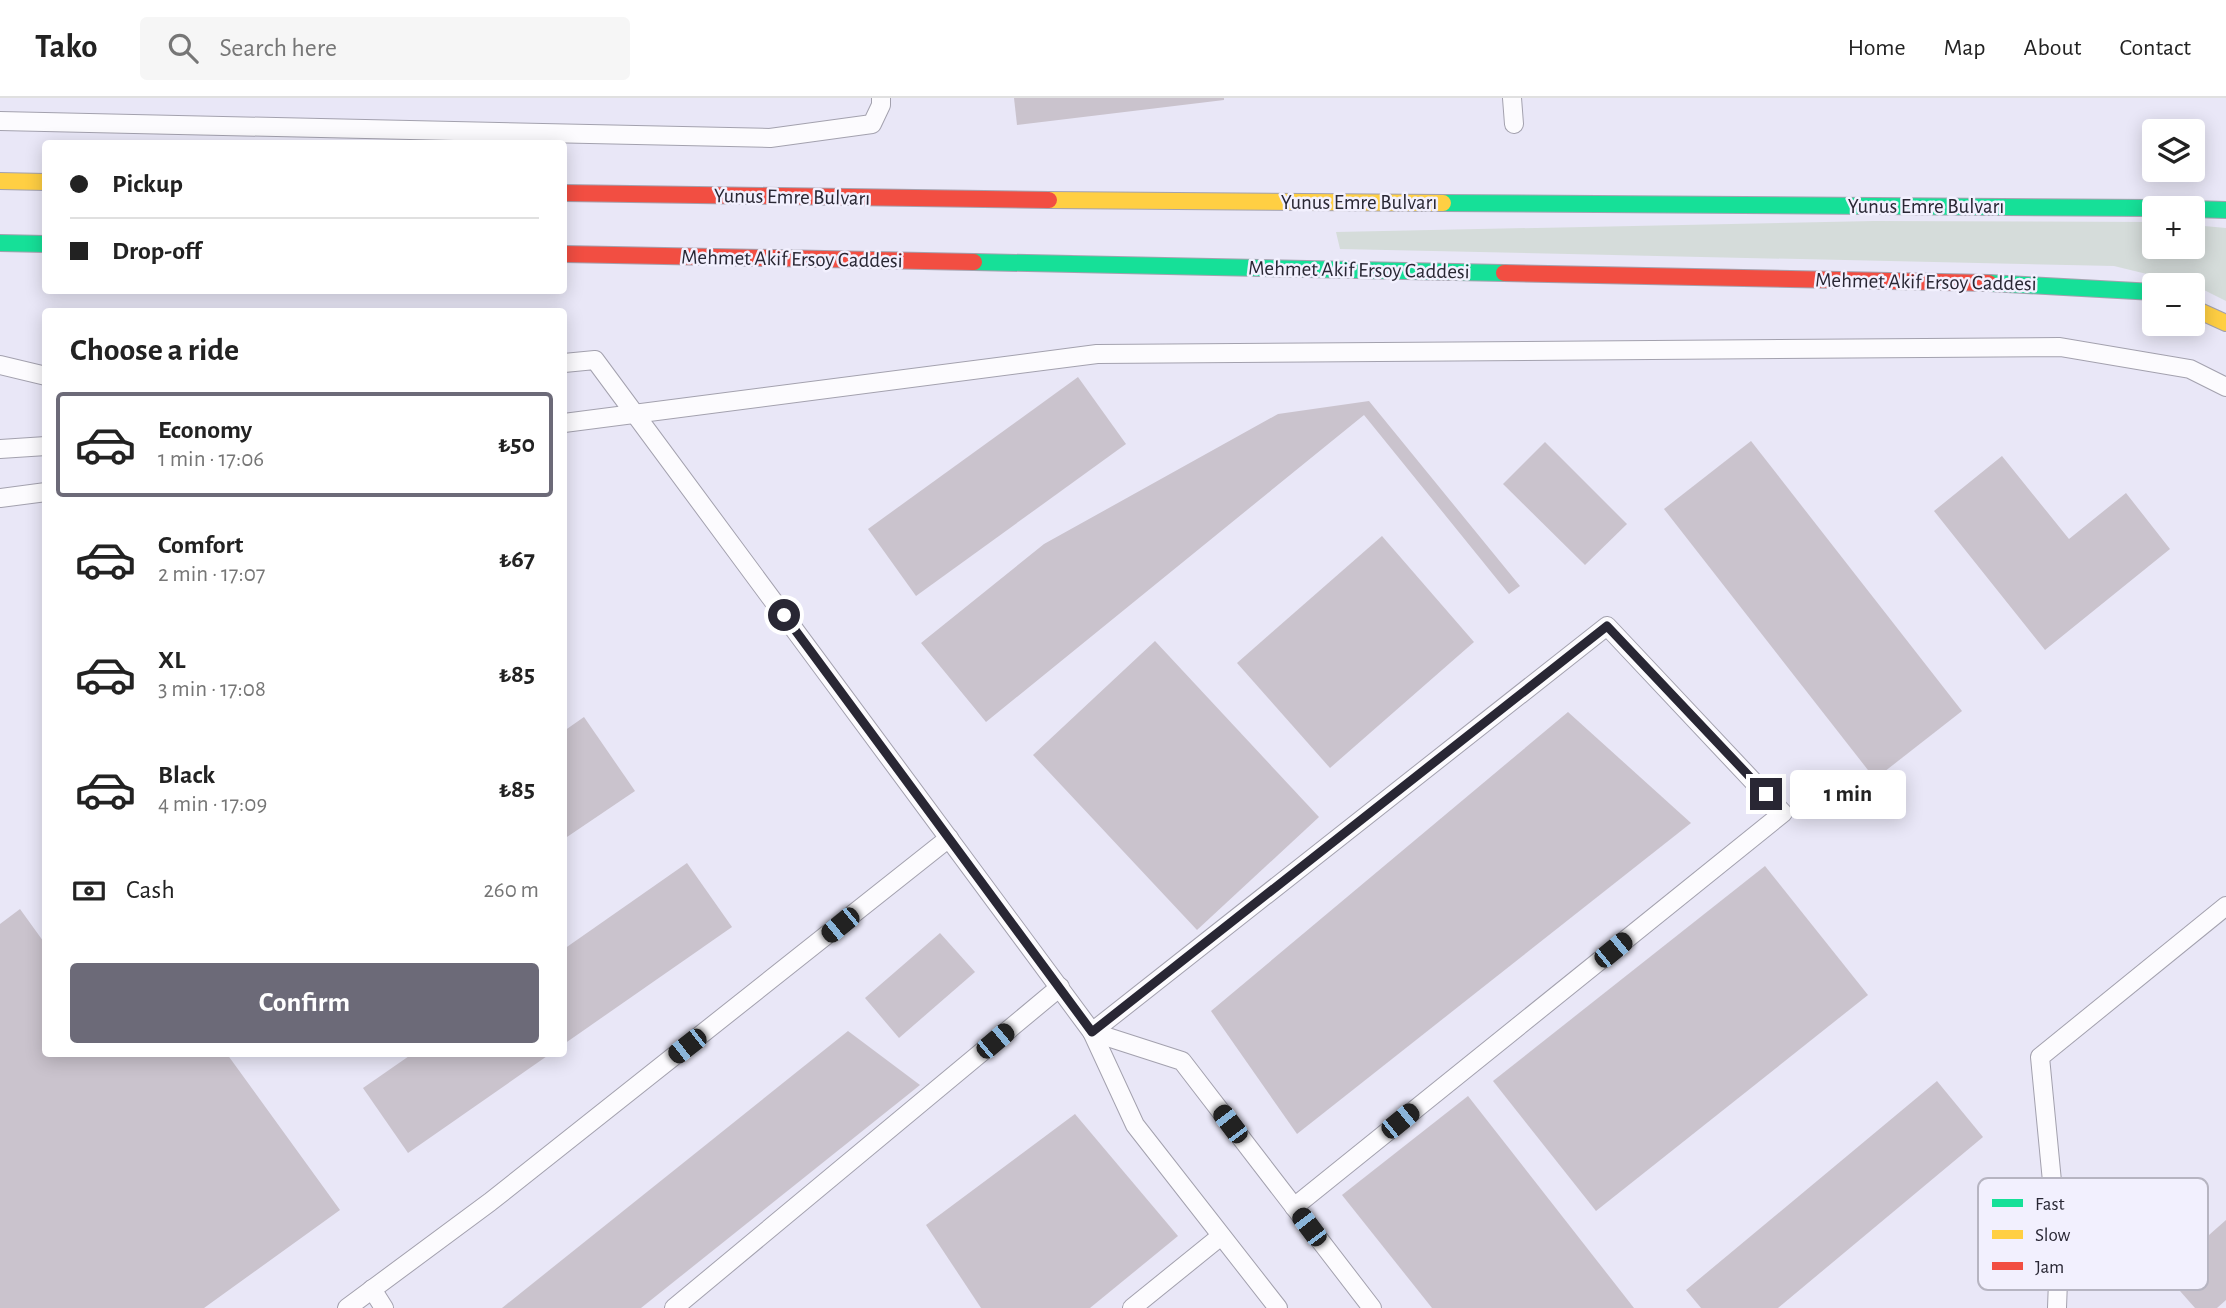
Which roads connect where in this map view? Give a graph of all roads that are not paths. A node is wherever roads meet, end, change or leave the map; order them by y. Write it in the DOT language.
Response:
graph roads {
  1 [pos="881,98"];
  2 [pos="1512,98"];
  3 [pos="0,121"];
  4 [pos="1514,124"];
  5 [pos="0,181"];
  6 [pos="42,182"];
  7 [pos="567,192"];
  8 [pos="2142,208"];
  9 [pos="2205,209"];
  10 [pos="2226,210"];
  11 [pos="0,243"];
  12 [pos="42,244"];
  13 [pos="567,254"];
  14 [pos="2142,291"];
  15 [pos="2205,314"];
  16 [pos="2226,323"];
  17 [pos="567,363"];
  18 [pos="0,365"];
  19 [pos="42,375"];
  20 [pos="2226,387"];
  21 [pos="635,414"];
  22 [pos="567,423"];
  23 [pos="42,446"];
  24 [pos="0,449"];
  25 [pos="42,493"];
  26 [pos="0,498"];
  27 [pos="949,838"];
  28 [pos="2226,906"];
  29 [pos="1060,987"];
  30 [pos="1092,1032"];
  31 [pos="2052,1178"];
  32 [pos="1294,1207"];
  33 [pos="1222,1236"];
  34 [pos="372,1289"];
  35 [pos="2058,1290"];
  36 [pos="347,1308"];
  37 [pos="384,1308"];
  38 [pos="674,1308"];
  39 [pos="1132,1308"];
  40 [pos="1278,1308"];
  41 [pos="1372,1308"];
  42 [pos="2057,1308"];
  1 -- 3 [label="lane"];
  2 -- 4 [label="lane"];
  5 -- 6 [label="main road"];
  7 -- 8 [label="main road, Yunus Emre Bulvarı"];
  9 -- 10 [label="main road"];
  11 -- 12 [label="main road"];
  13 -- 14 [label="main road, Mehmet Akif Ersoy Caddesi"];
  15 -- 16 [label="main road"];
  17 -- 21 [label="lane"];
  18 -- 19 [label="lane"];
  20 -- 21 [label="lane"];
  21 -- 22 [label="lane"];
  21 -- 27 [label="lane"];
  23 -- 24 [label="lane"];
  25 -- 26 [label="lane"];
  27 -- 29 [label="lane"];
  27 -- 34 [label="lane"];
  28 -- 31 [label="lane"];
  29 -- 30 [label="lane"];
  29 -- 38 [label="lane"];
  30 -- 32 [label="lane"];
  30 -- 32 [label="lane"];
  30 -- 33 [label="lane"];
  32 -- 41 [label="lane"];
  33 -- 39 [label="lane"];
  33 -- 40 [label="lane"];
  34 -- 36 [label="lane"];
  34 -- 37 [label="lane"];
  35 -- 42 [label="lane"];
}
